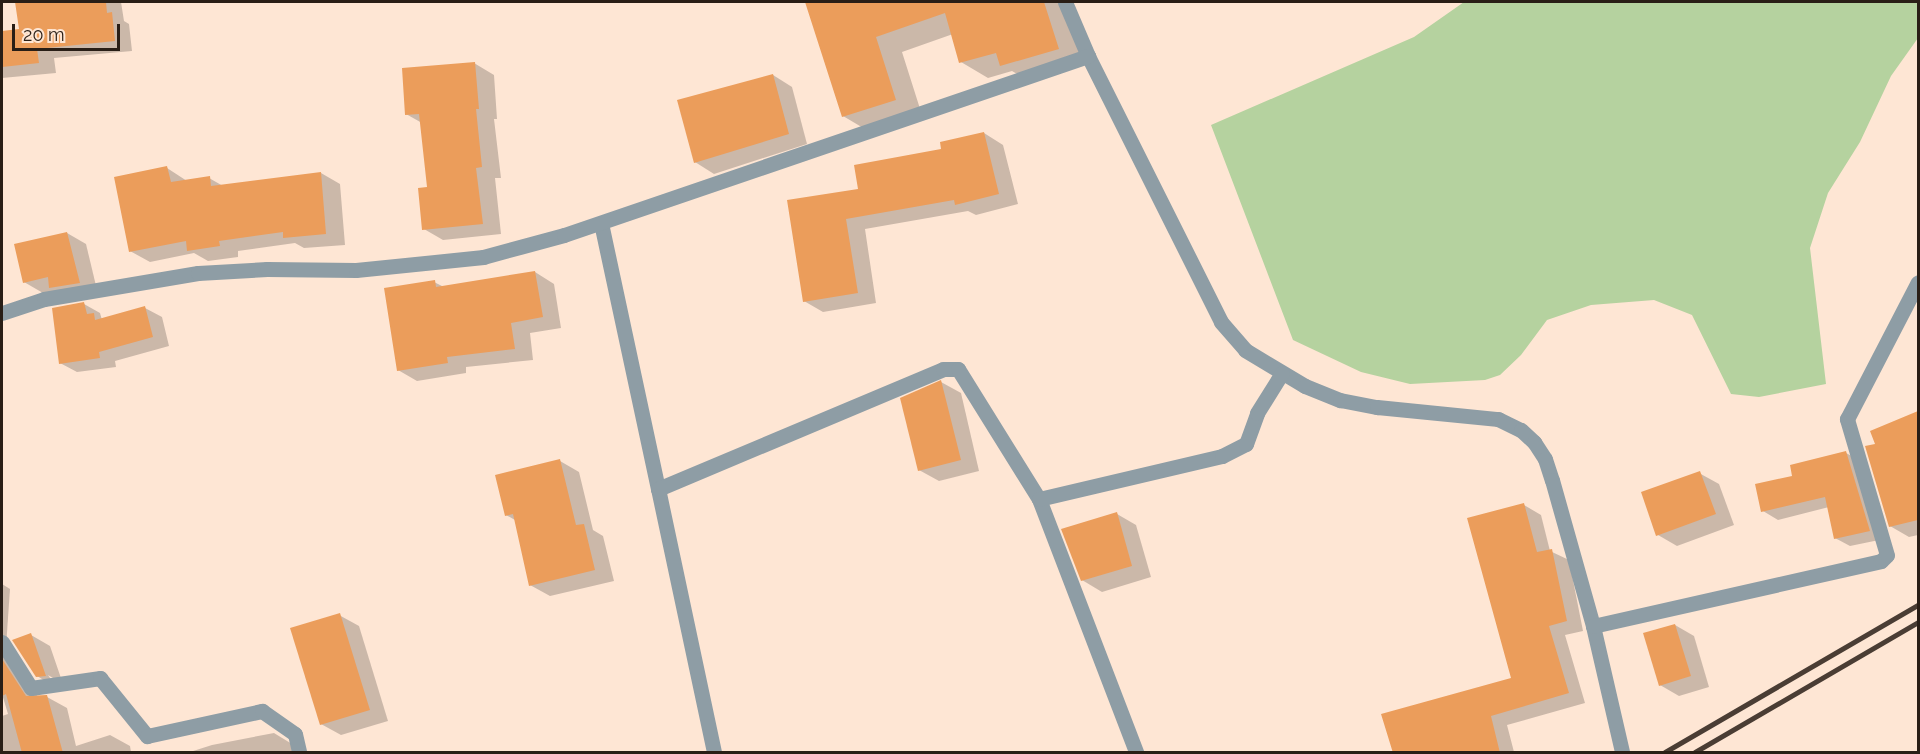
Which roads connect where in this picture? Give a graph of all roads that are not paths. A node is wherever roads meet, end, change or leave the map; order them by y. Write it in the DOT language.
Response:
graph roads {
  1 [pos="1065,2"];
  2 [pos="1088,57"];
  3 [pos="601,223"];
  4 [pos="1918,282"];
  5 [pos="2,313"];
  6 [pos="1282,373"];
  7 [pos="658,489"];
  8 [pos="1039,499"];
  9 [pos="1593,627"];
  10 [pos="2,642"];
  11 [pos="299,753"];
  12 [pos="714,753"];
  13 [pos="1136,753"];
  14 [pos="1622,753"];
  1 -- 2 [label="street"];
  2 -- 3 [label="street"];
  2 -- 6 [label="street"];
  3 -- 5 [label="street"];
  3 -- 7 [label="street"];
  4 -- 9 [label="street"];
  6 -- 8 [label="street"];
  6 -- 9 [label="street"];
  7 -- 8 [label="street"];
  7 -- 12 [label="street"];
  8 -- 13 [label="street"];
  9 -- 14 [label="street"];
  10 -- 11 [label="street"];
}
